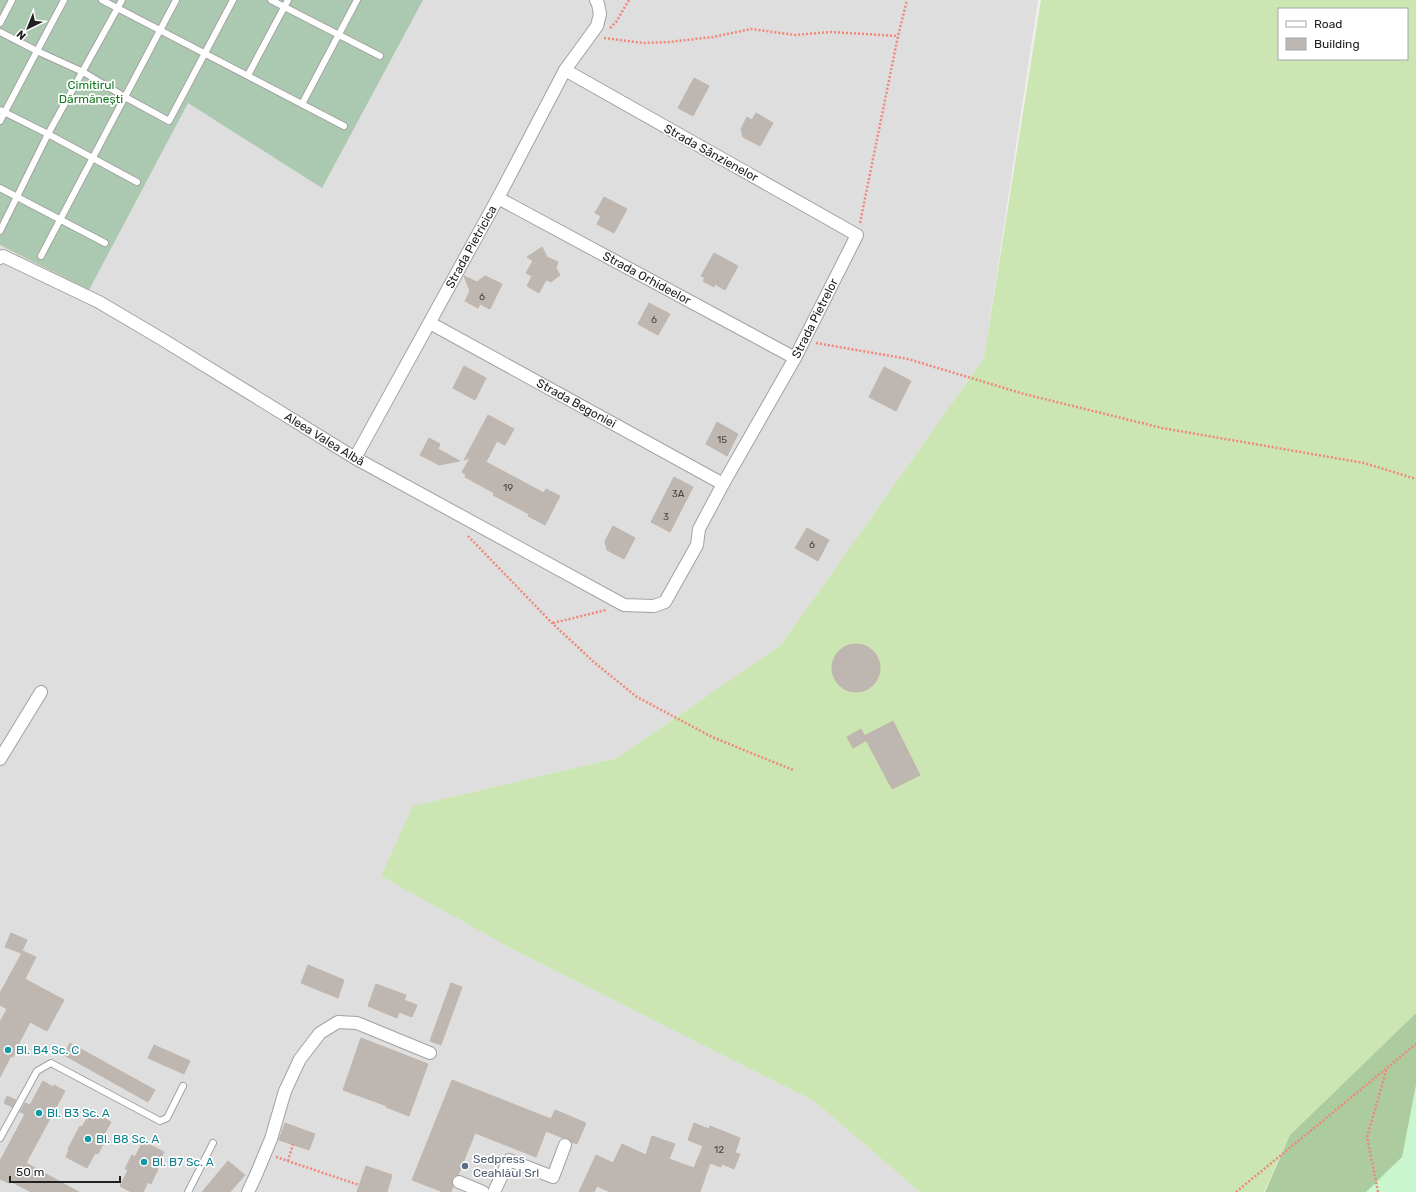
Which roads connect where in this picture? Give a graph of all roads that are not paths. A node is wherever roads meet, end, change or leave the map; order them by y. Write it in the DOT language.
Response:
graph roads {
  1 [pos="12,0"];
  2 [pos="64,0"];
  3 [pos="102,0"];
  4 [pos="122,0"];
  5 [pos="176,0"];
  6 [pos="233,0"];
  7 [pos="272,0"];
  8 [pos="288,0"];
  9 [pos="356,0"];
  10 [pos="596,0"];
  11 [pos="285,7"];
  12 [pos="117,9"];
  13 [pos="0,23"];
  14 [pos="160,29"];
  15 [pos="0,32"];
  16 [pos="338,35"];
  17 [pos="37,52"];
  18 [pos="205,53"];
  19 [pos="380,56"];
  20 [pos="565,70"];
  21 [pos="83,72"];
  22 [pos="248,76"];
  23 [pos="124,97"];
  24 [pos="302,104"];
  25 [pos="2,112"];
  26 [pos="0,121"];
  27 [pos="344,126"];
  28 [pos="48,134"];
  29 [pos="92,159"];
  30 [pos="137,182"];
  31 [pos="0,188"];
  32 [pos="17,196"];
  33 [pos="498,198"];
  34 [pos="60,220"];
  35 [pos="0,231"];
  36 [pos="858,235"];
  37 [pos="105,243"];
  38 [pos="41,256"];
  39 [pos="0,258"];
  40 [pos="430,324"];
  41 [pos="795,358"];
  42 [pos="355,458"];
  43 [pos="723,484"];
  44 [pos="654,606"];
  45 [pos="40,692"];
  46 [pos="0,759"];
  47 [pos="430,1052"];
  48 [pos="183,1086"];
  49 [pos="0,1138"];
  50 [pos="213,1143"];
  51 [pos="565,1145"];
  52 [pos="459,1182"];
  53 [pos="188,1192"];
  54 [pos="248,1192"];
  55 [pos="483,1192"];
  56 [pos="494,1192"];
  1 -- 13 [label="lane"];
  2 -- 17 [label="lane"];
  3 -- 12 [label="lane"];
  4 -- 12 [label="lane"];
  5 -- 14 [label="lane"];
  6 -- 18 [label="lane"];
  7 -- 11 [label="lane"];
  8 -- 11 [label="lane"];
  9 -- 16 [label="lane"];
  10 -- 20 [label="street, Strada Pietricica"];
  11 -- 16 [label="lane"];
  11 -- 22 [label="lane"];
  12 -- 14 [label="lane"];
  12 -- 21 [label="lane"];
  14 -- 18 [label="lane"];
  14 -- 23 [label="lane"];
  15 -- 17 [label="lane"];
  16 -- 19 [label="lane"];
  16 -- 24 [label="lane"];
  17 -- 21 [label="lane"];
  17 -- 25 [label="lane"];
  18 -- 22 [label="lane"];
  18 -- 23 [label="lane"];
  20 -- 33 [label="street, Strada Pietricica"];
  20 -- 36 [label="street, Strada Sânzienelor"];
  21 -- 23 [label="lane"];
  21 -- 28 [label="lane"];
  22 -- 24 [label="lane"];
  23 -- 29 [label="lane"];
  24 -- 27 [label="lane"];
  25 -- 26 [label="lane"];
  25 -- 28 [label="lane"];
  28 -- 29 [label="lane"];
  28 -- 32 [label="lane"];
  29 -- 30 [label="lane"];
  29 -- 34 [label="lane"];
  31 -- 32 [label="lane"];
  32 -- 34 [label="lane"];
  32 -- 35 [label="lane"];
  33 -- 40 [label="street, Strada Pietricica"];
  33 -- 41 [label="street, Strada Orhideelor"];
  34 -- 37 [label="lane"];
  34 -- 38 [label="lane"];
  36 -- 41 [label="street, Strada Pietrelor"];
  39 -- 42 [label="street, Aleea Valea Albă"];
  40 -- 42 [label="street, Strada Pietricica"];
  40 -- 43 [label="street, Strada Begoniei"];
  41 -- 43 [label="street, Strada Pietrelor"];
  42 -- 44 [label="street, Aleea Valea Albă"];
  43 -- 44 [label="street, Strada Pietrelor"];
  45 -- 46 [label="street"];
  47 -- 54 [label="street"];
  48 -- 49 [label="lane"];
  50 -- 53 [label="lane"];
  51 -- 56 [label="street"];
  52 -- 55 [label="street"];
}
